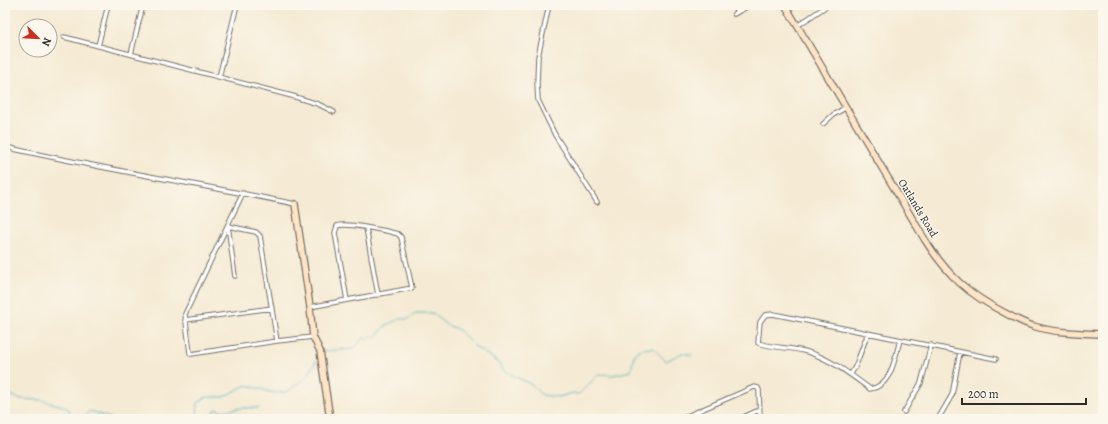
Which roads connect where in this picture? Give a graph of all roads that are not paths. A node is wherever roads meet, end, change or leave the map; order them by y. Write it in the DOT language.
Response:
graph roads {
  1 [pos="108,5"];
  2 [pos="143,5"];
  3 [pos="237,5"];
  4 [pos="549,5"];
  5 [pos="598,5"];
  6 [pos="640,5"];
  7 [pos="750,5"];
  8 [pos="785,5"];
  9 [pos="818,5"];
  10 [pos="828,5"];
  11 [pos="820,10"];
  12 [pos="734,14"];
  13 [pos="797,26"];
  14 [pos="64,37"];
  15 [pos="98,46"];
  16 [pos="131,54"];
  17 [pos="219,77"];
  18 [pos="845,108"];
  19 [pos="334,112"];
  20 [pos="823,124"];
  21 [pos="5,147"];
  22 [pos="243,193"];
  23 [pos="597,202"];
  24 [pos="295,204"];
  25 [pos="228,226"];
  26 [pos="366,228"];
  27 [pos="235,276"];
  28 [pos="378,295"];
  29 [pos="347,300"];
  30 [pos="310,307"];
  31 [pos="272,308"];
  32 [pos="185,320"];
  33 [pos="868,332"];
  34 [pos="1103,334"];
  35 [pos="313,337"];
  36 [pos="900,340"];
  37 [pos="277,341"];
  38 [pos="931,346"];
  39 [pos="960,352"];
  40 [pos="996,358"];
  41 [pos="851,374"];
  42 [pos="759,410"];
  43 [pos="904,412"];
  44 [pos="5,416"];
  45 [pos="10,419"];
  46 [pos="330,419"];
  47 [pos="680,419"];
  48 [pos="739,419"];
  49 [pos="760,419"];
  50 [pos="938,419"];
  1 -- 15 [label="street"];
  2 -- 16 [label="street"];
  3 -- 17 [label="street"];
  4 -- 23 [label="street"];
  5 -- 6 [label="street"];
  7 -- 12 [label="street"];
  8 -- 13 [label="street, Oatlands Road"];
  9 -- 11 [label="street"];
  10 -- 11 [label="street"];
  11 -- 13 [label="street"];
  13 -- 18 [label="street, Oatlands Road"];
  14 -- 15 [label="street"];
  15 -- 16 [label="street"];
  16 -- 17 [label="street"];
  17 -- 19 [label="street"];
  18 -- 20 [label="street"];
  18 -- 34 [label="street, Oatlands Road"];
  21 -- 22 [label="street"];
  22 -- 24 [label="street"];
  22 -- 25 [label="street"];
  24 -- 30 [label="street"];
  25 -- 27 [label="street"];
  25 -- 31 [label="street"];
  25 -- 32 [label="street"];
  26 -- 28 [label="street"];
  26 -- 28 [label="street"];
  26 -- 29 [label="street"];
  28 -- 29 [label="street"];
  29 -- 30 [label="street"];
  30 -- 35 [label="street"];
  31 -- 32 [label="street"];
  31 -- 37 [label="street"];
  32 -- 37 [label="street"];
  33 -- 36 [label="street"];
  33 -- 41 [label="street"];
  33 -- 41 [label="street"];
  35 -- 37 [label="street"];
  35 -- 46 [label="street"];
  36 -- 38 [label="street"];
  36 -- 41 [label="street"];
  38 -- 39 [label="street"];
  38 -- 43 [label="street"];
  39 -- 40 [label="street"];
  39 -- 50 [label="street"];
  42 -- 47 [label="street"];
  42 -- 48 [label="street"];
  42 -- 49 [label="street"];
  44 -- 45 [label="street"];
}
